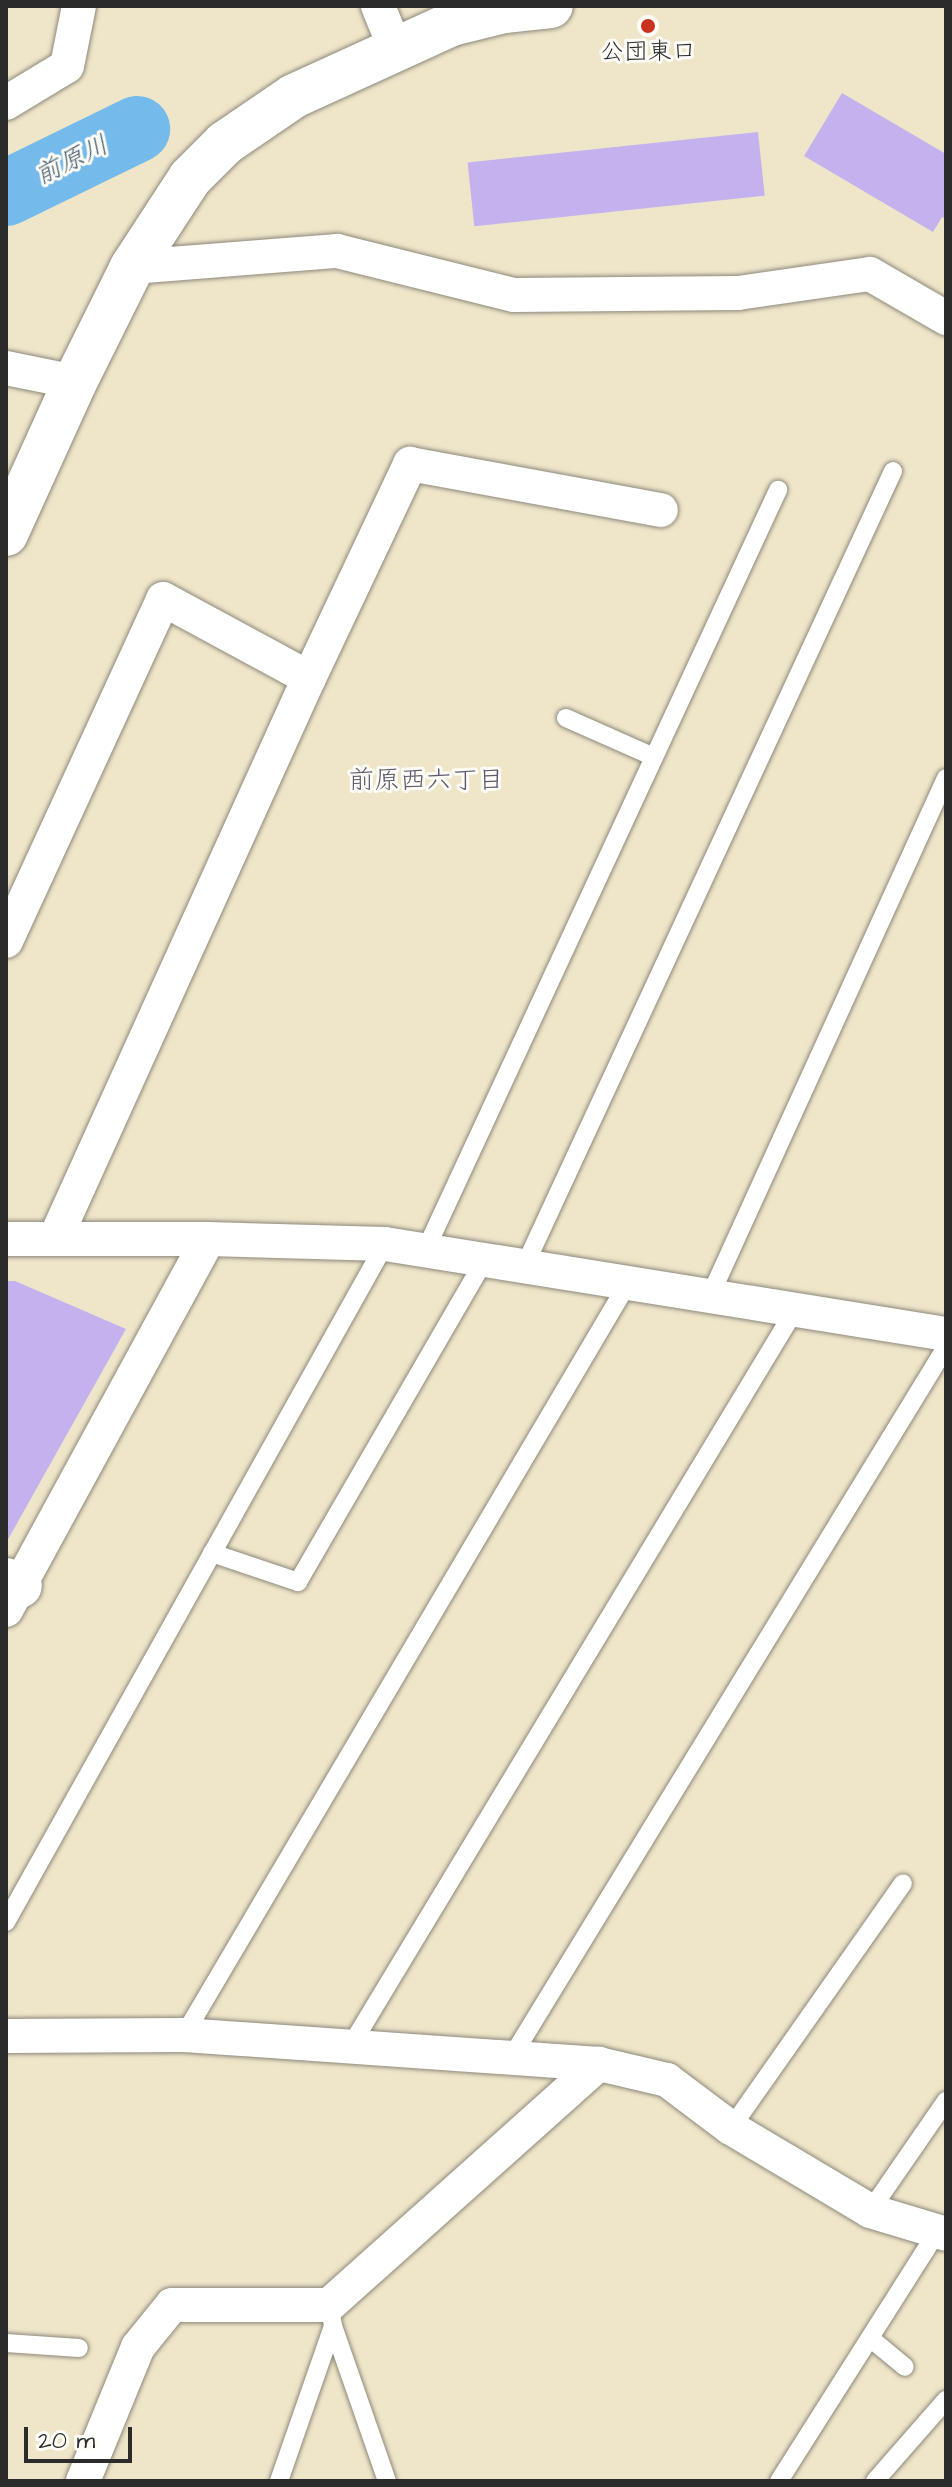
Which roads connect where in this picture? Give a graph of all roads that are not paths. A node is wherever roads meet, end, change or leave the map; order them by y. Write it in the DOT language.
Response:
graph roads {
  1 [pos="79,6"];
  2 [pos="378,6"];
  3 [pos="551,6"];
  4 [pos="395,48"];
  5 [pos="6,103"];
  6 [pos="132,267"];
  7 [pos="946,318"];
  8 [pos="6,368"];
  9 [pos="75,382"];
  10 [pos="893,471"];
  11 [pos="778,490"];
  12 [pos="661,510"];
  13 [pos="6,534"];
  14 [pos="309,678"];
  15 [pos="566,718"];
  16 [pos="654,757"];
  17 [pos="946,778"];
  18 [pos="6,941"];
  19 [pos="6,1239"];
  20 [pos="55,1239"];
  21 [pos="208,1239"];
  22 [pos="385,1244"];
  23 [pos="426,1249"];
  24 [pos="485,1259"];
  25 [pos="525,1265"];
  26 [pos="628,1283"];
  27 [pos="710,1296"];
  28 [pos="795,1310"];
  29 [pos="946,1334"];
  30 [pos="946,1347"];
  31 [pos="212,1553"];
  32 [pos="11,1592"];
  33 [pos="903,1883"];
  34 [pos="6,1922"];
  35 [pos="184,2035"];
  36 [pos="6,2036"];
  37 [pos="350,2047"];
  38 [pos="511,2058"];
  39 [pos="599,2064"];
  40 [pos="946,2101"];
  41 [pos="731,2128"];
  42 [pos="870,2211"];
  43 [pos="942,2233"];
  44 [pos="331,2316"];
  45 [pos="870,2338"];
  46 [pos="6,2343"];
  47 [pos="79,2348"];
  48 [pos="905,2367"];
  49 [pos="946,2400"];
  50 [pos="83,2481"];
  51 [pos="279,2481"];
  52 [pos="387,2481"];
  53 [pos="779,2481"];
  54 [pos="875,2481"];
  1 -- 5 [label="street"];
  2 -- 4 [label="street"];
  3 -- 4 [label="street"];
  4 -- 6 [label="street"];
  6 -- 7 [label="street"];
  6 -- 9 [label="street"];
  8 -- 9 [label="street"];
  9 -- 13 [label="street"];
  10 -- 25 [label="lane"];
  11 -- 16 [label="lane"];
  12 -- 14 [label="street"];
  14 -- 18 [label="street"];
  14 -- 20 [label="street"];
  15 -- 16 [label="lane"];
  16 -- 23 [label="lane"];
  17 -- 27 [label="lane"];
  19 -- 20 [label="street"];
  20 -- 21 [label="street"];
  21 -- 22 [label="street"];
  21 -- 32 [label="street"];
  22 -- 23 [label="street"];
  22 -- 31 [label="lane"];
  23 -- 24 [label="street"];
  24 -- 25 [label="street"];
  24 -- 31 [label="lane"];
  25 -- 26 [label="street"];
  26 -- 27 [label="street"];
  26 -- 35 [label="lane"];
  27 -- 28 [label="street"];
  28 -- 29 [label="street"];
  28 -- 37 [label="lane"];
  30 -- 38 [label="lane"];
  31 -- 34 [label="lane"];
  33 -- 41 [label="lane"];
  35 -- 36 [label="street"];
  35 -- 37 [label="street"];
  37 -- 38 [label="street"];
  38 -- 39 [label="street"];
  39 -- 41 [label="street"];
  39 -- 44 [label="street"];
  40 -- 42 [label="lane"];
  41 -- 42 [label="street"];
  42 -- 43 [label="street"];
  43 -- 45 [label="lane"];
  44 -- 50 [label="street"];
  44 -- 51 [label="lane"];
  44 -- 52 [label="lane"];
  45 -- 48 [label="lane"];
  45 -- 53 [label="lane"];
  46 -- 47 [label="lane"];
  49 -- 54 [label="lane"];
}
